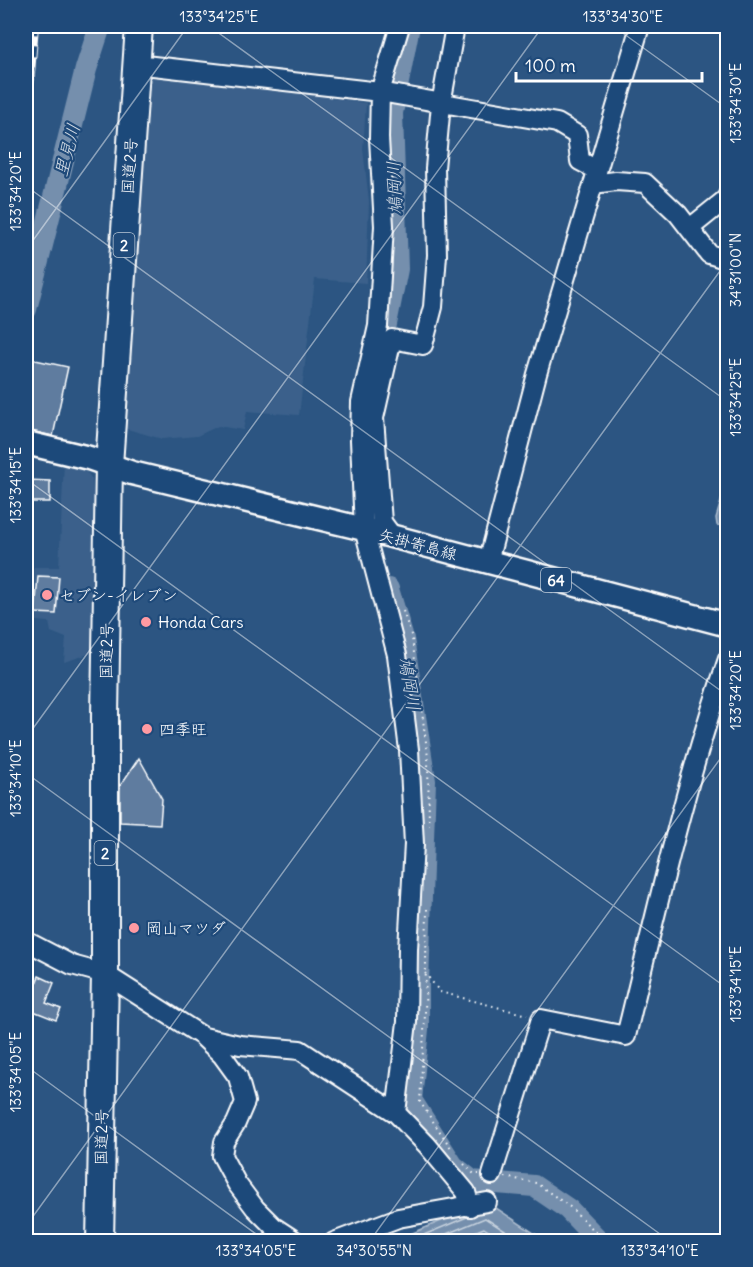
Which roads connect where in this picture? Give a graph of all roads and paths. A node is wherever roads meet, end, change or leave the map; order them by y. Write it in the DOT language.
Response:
graph roads {
  1 [pos="139,26"];
  2 [pos="400,26"];
  3 [pos="640,26"];
  4 [pos="454,32"];
  5 [pos="136,64"];
  6 [pos="380,92"];
  7 [pos="441,104"];
  8 [pos="595,177"];
  9 [pos="728,195"];
  10 [pos="690,228"];
  11 [pos="728,260"];
  12 [pos="26,443"];
  13 [pos="108,465"];
  14 [pos="381,534"];
  15 [pos="488,562"];
  16 [pos="401,607"];
  17 [pos="728,625"];
  18 [pos="728,658"];
  19 [pos="429,826"];
  20 [pos="427,905"];
  21 [pos="26,941"];
  22 [pos="425,973"];
  23 [pos="105,974"];
  24 [pos="541,1019"];
  25 [pos="202,1036"];
  26 [pos="396,1113"];
  27 [pos="452,1149"];
  28 [pos="458,1158"];
  29 [pos="492,1175"];
  30 [pos="100,1242"];
  31 [pos="297,1242"];
  32 [pos="334,1242"];
  33 [pos="610,1242"];
  1 -- 5 [label="highway, 国道2号 / 2"];
  2 -- 6 [label="street"];
  3 -- 8 [label="street"];
  4 -- 7 [label="street"];
  5 -- 6 [label="street"];
  5 -- 13 [label="highway, 国道2号 / 2"];
  6 -- 7 [label="street"];
  6 -- 14 [label="street"];
  7 -- 8 [label="street"];
  7 -- 14 [label="street"];
  8 -- 10 [label="street"];
  8 -- 15 [label="street"];
  9 -- 10 [label="street"];
  10 -- 11 [label="street"];
  12 -- 13 [label="main road, 矢掛寄島線"];
  13 -- 14 [label="main road, 矢掛寄島線 / 64"];
  13 -- 23 [label="highway, 国道2号 / 2"];
  14 -- 15 [label="main road, 矢掛寄島線 / 64"];
  14 -- 26 [label="street"];
  15 -- 17 [label="main road, 矢掛寄島線 / 64"];
  16 -- 19 [label="path"];
  18 -- 24 [label="street"];
  20 -- 22 [label="path"];
  21 -- 23 [label="street"];
  22 -- 24 [label="path"];
  22 -- 27 [label="path"];
  23 -- 25 [label="street"];
  23 -- 30 [label="highway, 国道2号 / 2"];
  24 -- 29 [label="street"];
  25 -- 26 [label="street"];
  25 -- 31 [label="street"];
  26 -- 32 [label="street"];
  28 -- 29 [label="path"];
  29 -- 33 [label="path"];
}
